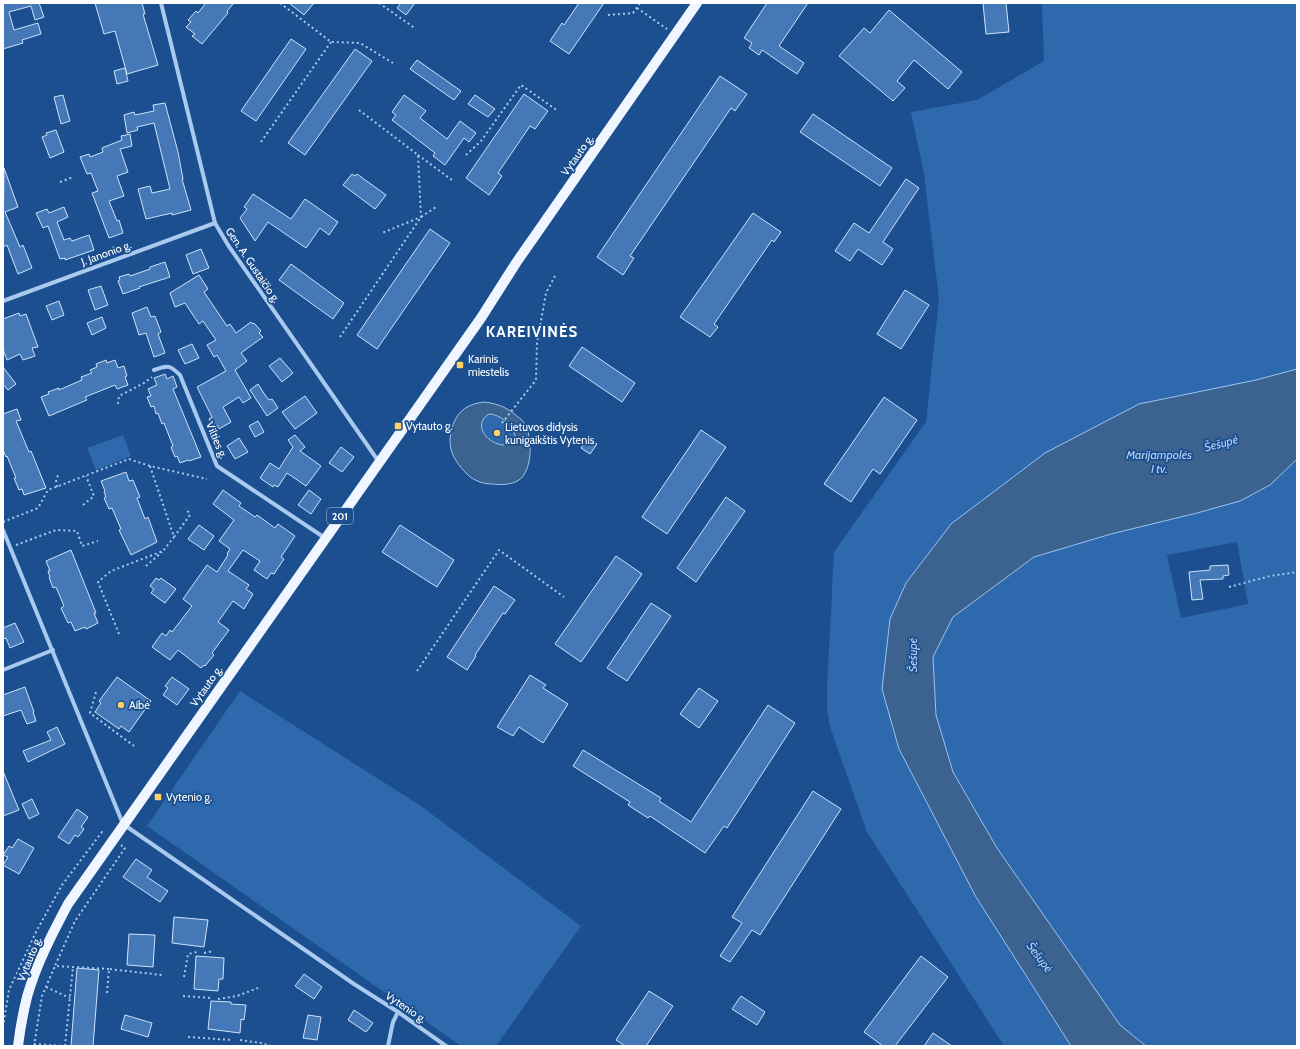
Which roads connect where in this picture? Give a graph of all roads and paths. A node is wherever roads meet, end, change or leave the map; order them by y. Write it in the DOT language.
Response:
graph roads {
  1 [pos="161,3"];
  2 [pos="280,3"];
  3 [pos="379,3"];
  4 [pos="640,3"];
  5 [pos="698,3"];
  6 [pos="637,8"];
  7 [pos="608,15"];
  8 [pos="416,29"];
  9 [pos="676,35"];
  10 [pos="332,42"];
  11 [pos="393,63"];
  12 [pos="358,110"];
  13 [pos="558,111"];
  14 [pos="261,142"];
  15 [pos="418,155"];
  16 [pos="466,155"];
  17 [pos="73,177"];
  18 [pos="452,180"];
  19 [pos="60,182"];
  20 [pos="436,207"];
  21 [pos="422,217"];
  22 [pos="215,223"];
  23 [pos="382,233"];
  24 [pos="556,274"];
  25 [pos="3,301"];
  26 [pos="340,337"];
  27 [pos="154,370"];
  28 [pos="118,404"];
  29 [pos="502,423"];
  30 [pos="380,462"];
  31 [pos="150,466"];
  32 [pos="59,473"];
  33 [pos="86,476"];
  34 [pos="207,479"];
  35 [pos="57,487"];
  36 [pos="83,505"];
  37 [pos="186,508"];
  38 [pos="3,522"];
  39 [pos="3,530"];
  40 [pos="174,536"];
  41 [pos="325,538"];
  42 [pos="98,540"];
  43 [pos="10,547"];
  44 [pos="163,551"];
  45 [pos="146,566"];
  46 [pos="1297,572"];
  47 [pos="1229,587"];
  48 [pos="564,597"];
  49 [pos="118,634"];
  50 [pos="53,650"];
  51 [pos="3,670"];
  52 [pos="417,671"];
  53 [pos="96,692"];
  54 [pos="134,746"];
  55 [pos="123,824"];
  56 [pos="112,840"];
  57 [pos="197,952"];
  58 [pos="213,952"];
  59 [pos="204,953"];
  60 [pos="54,966"];
  61 [pos="73,967"];
  62 [pos="109,969"];
  63 [pos="162,975"];
  64 [pos="184,977"];
  65 [pos="46,987"];
  66 [pos="258,988"];
  67 [pos="107,993"];
  68 [pos="183,996"];
  69 [pos="70,998"];
  70 [pos="211,998"];
  71 [pos="218,999"];
  72 [pos="398,1012"];
  73 [pos="188,1037"];
  74 [pos="232,1040"];
  75 [pos="240,1040"];
  76 [pos="34,1045"];
  77 [pos="18,1046"];
  78 [pos="65,1046"];
  79 [pos="271,1046"];
  80 [pos="388,1046"];
  81 [pos="446,1046"];
  1 -- 22 [label="street, Gen. A. Gustaičio g."];
  2 -- 10 [label="path"];
  3 -- 8 [label="path"];
  4 -- 6 [label="path"];
  5 -- 9 [label="main road, Vytauto g. / 201"];
  6 -- 7 [label="path"];
  6 -- 9 [label="path"];
  9 -- 30 [label="main road, Vytauto g. / 201"];
  10 -- 11 [label="path"];
  10 -- 14 [label="path"];
  12 -- 15 [label="path"];
  13 -- 16 [label="path"];
  15 -- 18 [label="path"];
  15 -- 21 [label="path"];
  17 -- 19 [label="path"];
  20 -- 21 [label="path"];
  21 -- 23 [label="path"];
  21 -- 26 [label="path"];
  22 -- 25 [label="street, J. Janonio g."];
  22 -- 30 [label="street, Gen. A. Gustaičio g."];
  24 -- 29 [label="path"];
  27 -- 28 [label="path"];
  27 -- 41 [label="street, Vilties g."];
  30 -- 41 [label="main road, Vytauto g. / 201"];
  31 -- 33 [label="path"];
  31 -- 34 [label="path"];
  31 -- 40 [label="path"];
  32 -- 35 [label="path"];
  33 -- 35 [label="path"];
  33 -- 36 [label="path"];
  35 -- 38 [label="path"];
  37 -- 40 [label="path"];
  39 -- 43 [label="street"];
  40 -- 44 [label="path"];
  41 -- 55 [label="main road, Vytauto g. / 201"];
  42 -- 43 [label="path"];
  43 -- 50 [label="street"];
  44 -- 45 [label="path"];
  44 -- 49 [label="path"];
  46 -- 47 [label="path"];
  48 -- 52 [label="path"];
  50 -- 51 [label="street"];
  50 -- 55 [label="street"];
  53 -- 54 [label="path"];
  55 -- 56 [label="main road, Vytauto g. / 201"];
  55 -- 72 [label="street, Vytenio g."];
  56 -- 60 [label="path"];
  56 -- 77 [label="main road, Vytauto g. / 201"];
  57 -- 64 [label="path"];
  58 -- 59 [label="path"];
  60 -- 61 [label="path"];
  60 -- 65 [label="path"];
  61 -- 62 [label="path"];
  61 -- 69 [label="path"];
  62 -- 63 [label="path"];
  62 -- 67 [label="path"];
  65 -- 69 [label="path"];
  65 -- 76 [label="path"];
  66 -- 71 [label="path"];
  68 -- 70 [label="path"];
  69 -- 78 [label="path"];
  72 -- 80 [label="street"];
  72 -- 81 [label="street, Vytenio g."];
  73 -- 74 [label="path"];
  75 -- 79 [label="path"];
  76 -- 78 [label="path"];
}
